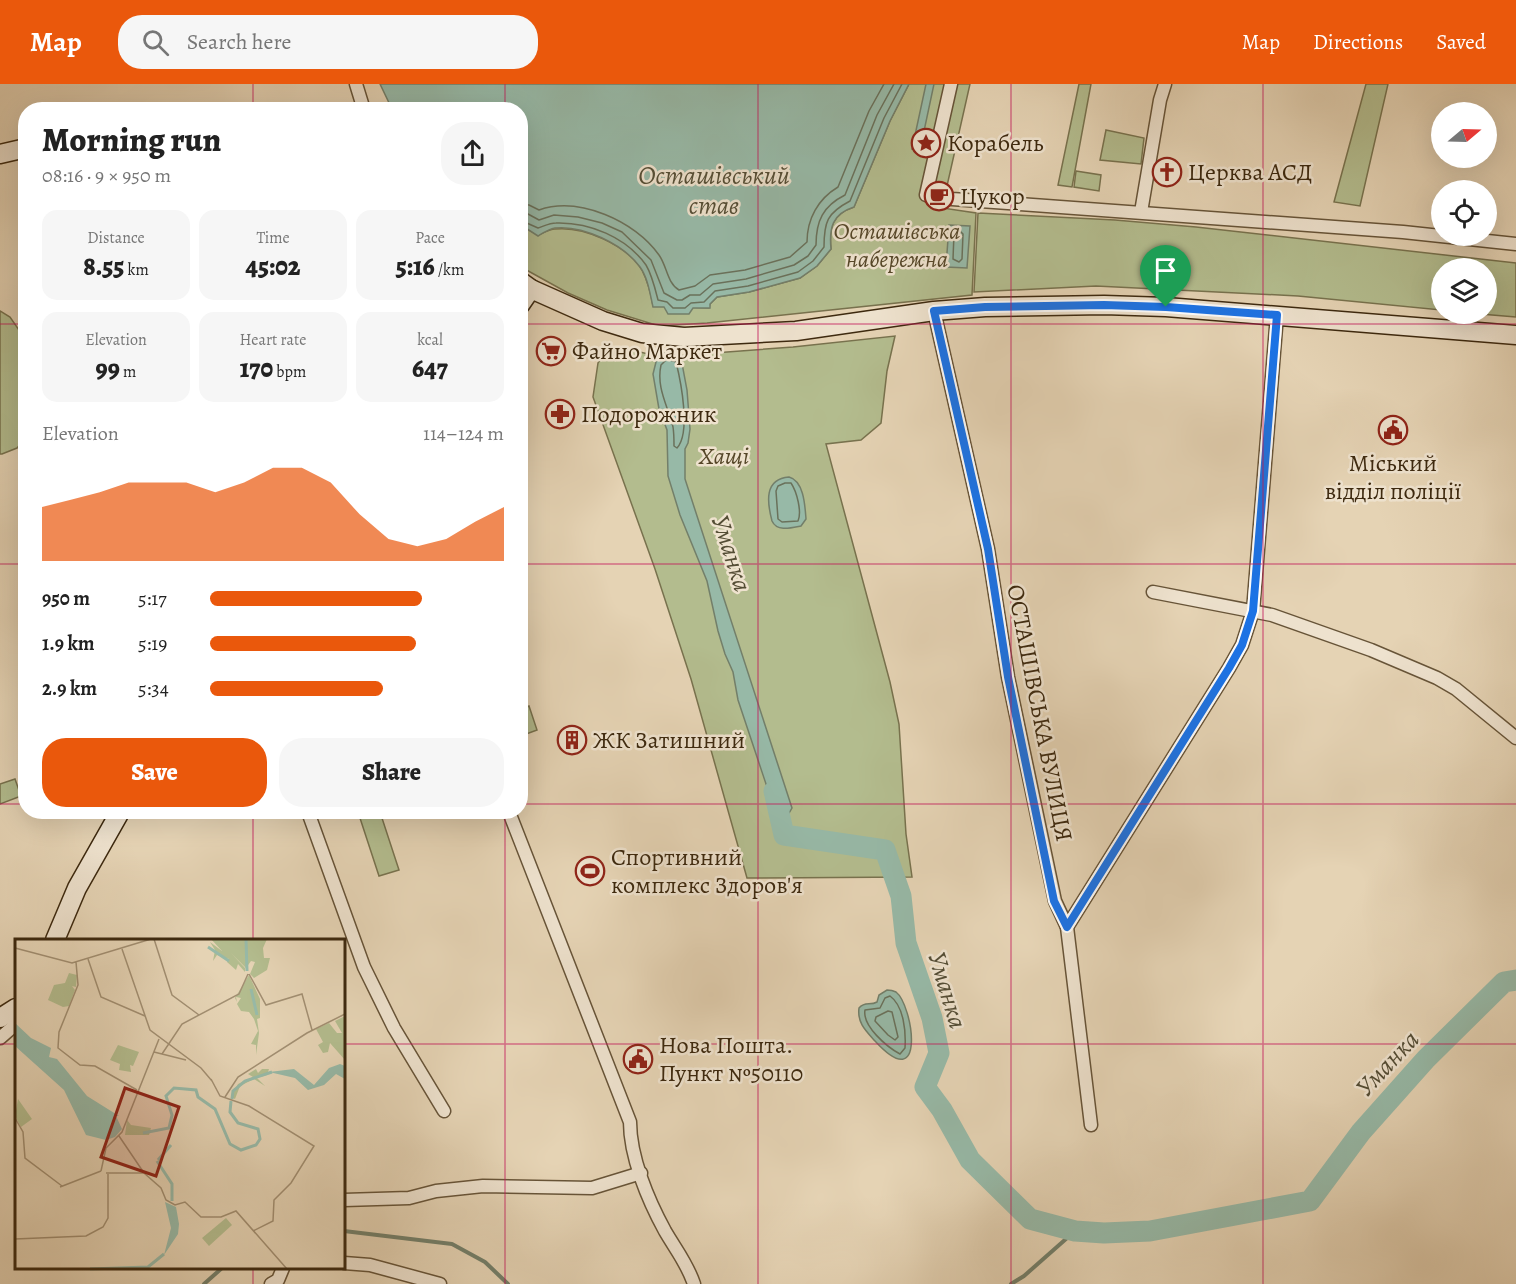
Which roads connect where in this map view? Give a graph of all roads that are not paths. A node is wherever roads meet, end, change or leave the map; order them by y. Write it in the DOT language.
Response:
graph roads {
  1 [pos="357,84"];
  2 [pos="951,84"];
  3 [pos="1165,84"];
  4 [pos="362,102"];
  5 [pos="18,150"];
  6 [pos="0,154"];
  7 [pos="1141,212"];
  8 [pos="1516,244"];
  9 [pos="528,286"];
  10 [pos="934,311"];
  11 [pos="1277,315"];
  12 [pos="1516,335"];
  13 [pos="1154,592"];
  14 [pos="1253,611"];
  15 [pos="1515,734"];
  16 [pos="116,819"];
  17 [pos="311,819"];
  18 [pos="512,819"];
  19 [pos="1067,927"];
  20 [pos="55,939"];
  21 [pos="15,1009"];
  22 [pos="0,1018"];
  23 [pos="15,1025"];
  24 [pos="0,1038"];
  25 [pos="444,1111"];
  26 [pos="1091,1125"];
  27 [pos="641,1173"];
  28 [pos="345,1200"];
  29 [pos="345,1263"];
  30 [pos="440,1284"];
  31 [pos="694,1284"];
  1 -- 4 [label="street"];
  2 -- 7 [label="street"];
  3 -- 7 [label="street"];
  5 -- 6 [label="main road"];
  7 -- 8 [label="street"];
  9 -- 10 [label="main road"];
  10 -- 11 [label="main road"];
  10 -- 19 [label="street, ОСТАШІВСЬКА ВУЛИЦЯ"];
  11 -- 12 [label="main road"];
  11 -- 14 [label="street"];
  13 -- 14 [label="street"];
  14 -- 15 [label="street"];
  14 -- 19 [label="street"];
  16 -- 20 [label="main road"];
  17 -- 25 [label="street"];
  18 -- 27 [label="street"];
  19 -- 26 [label="street, ОСТАШІВСЬКА ВУЛИЦЯ"];
  21 -- 22 [label="main road"];
  23 -- 24 [label="street"];
  27 -- 28 [label="street"];
  27 -- 31 [label="street"];
  29 -- 30 [label="street"];
}
